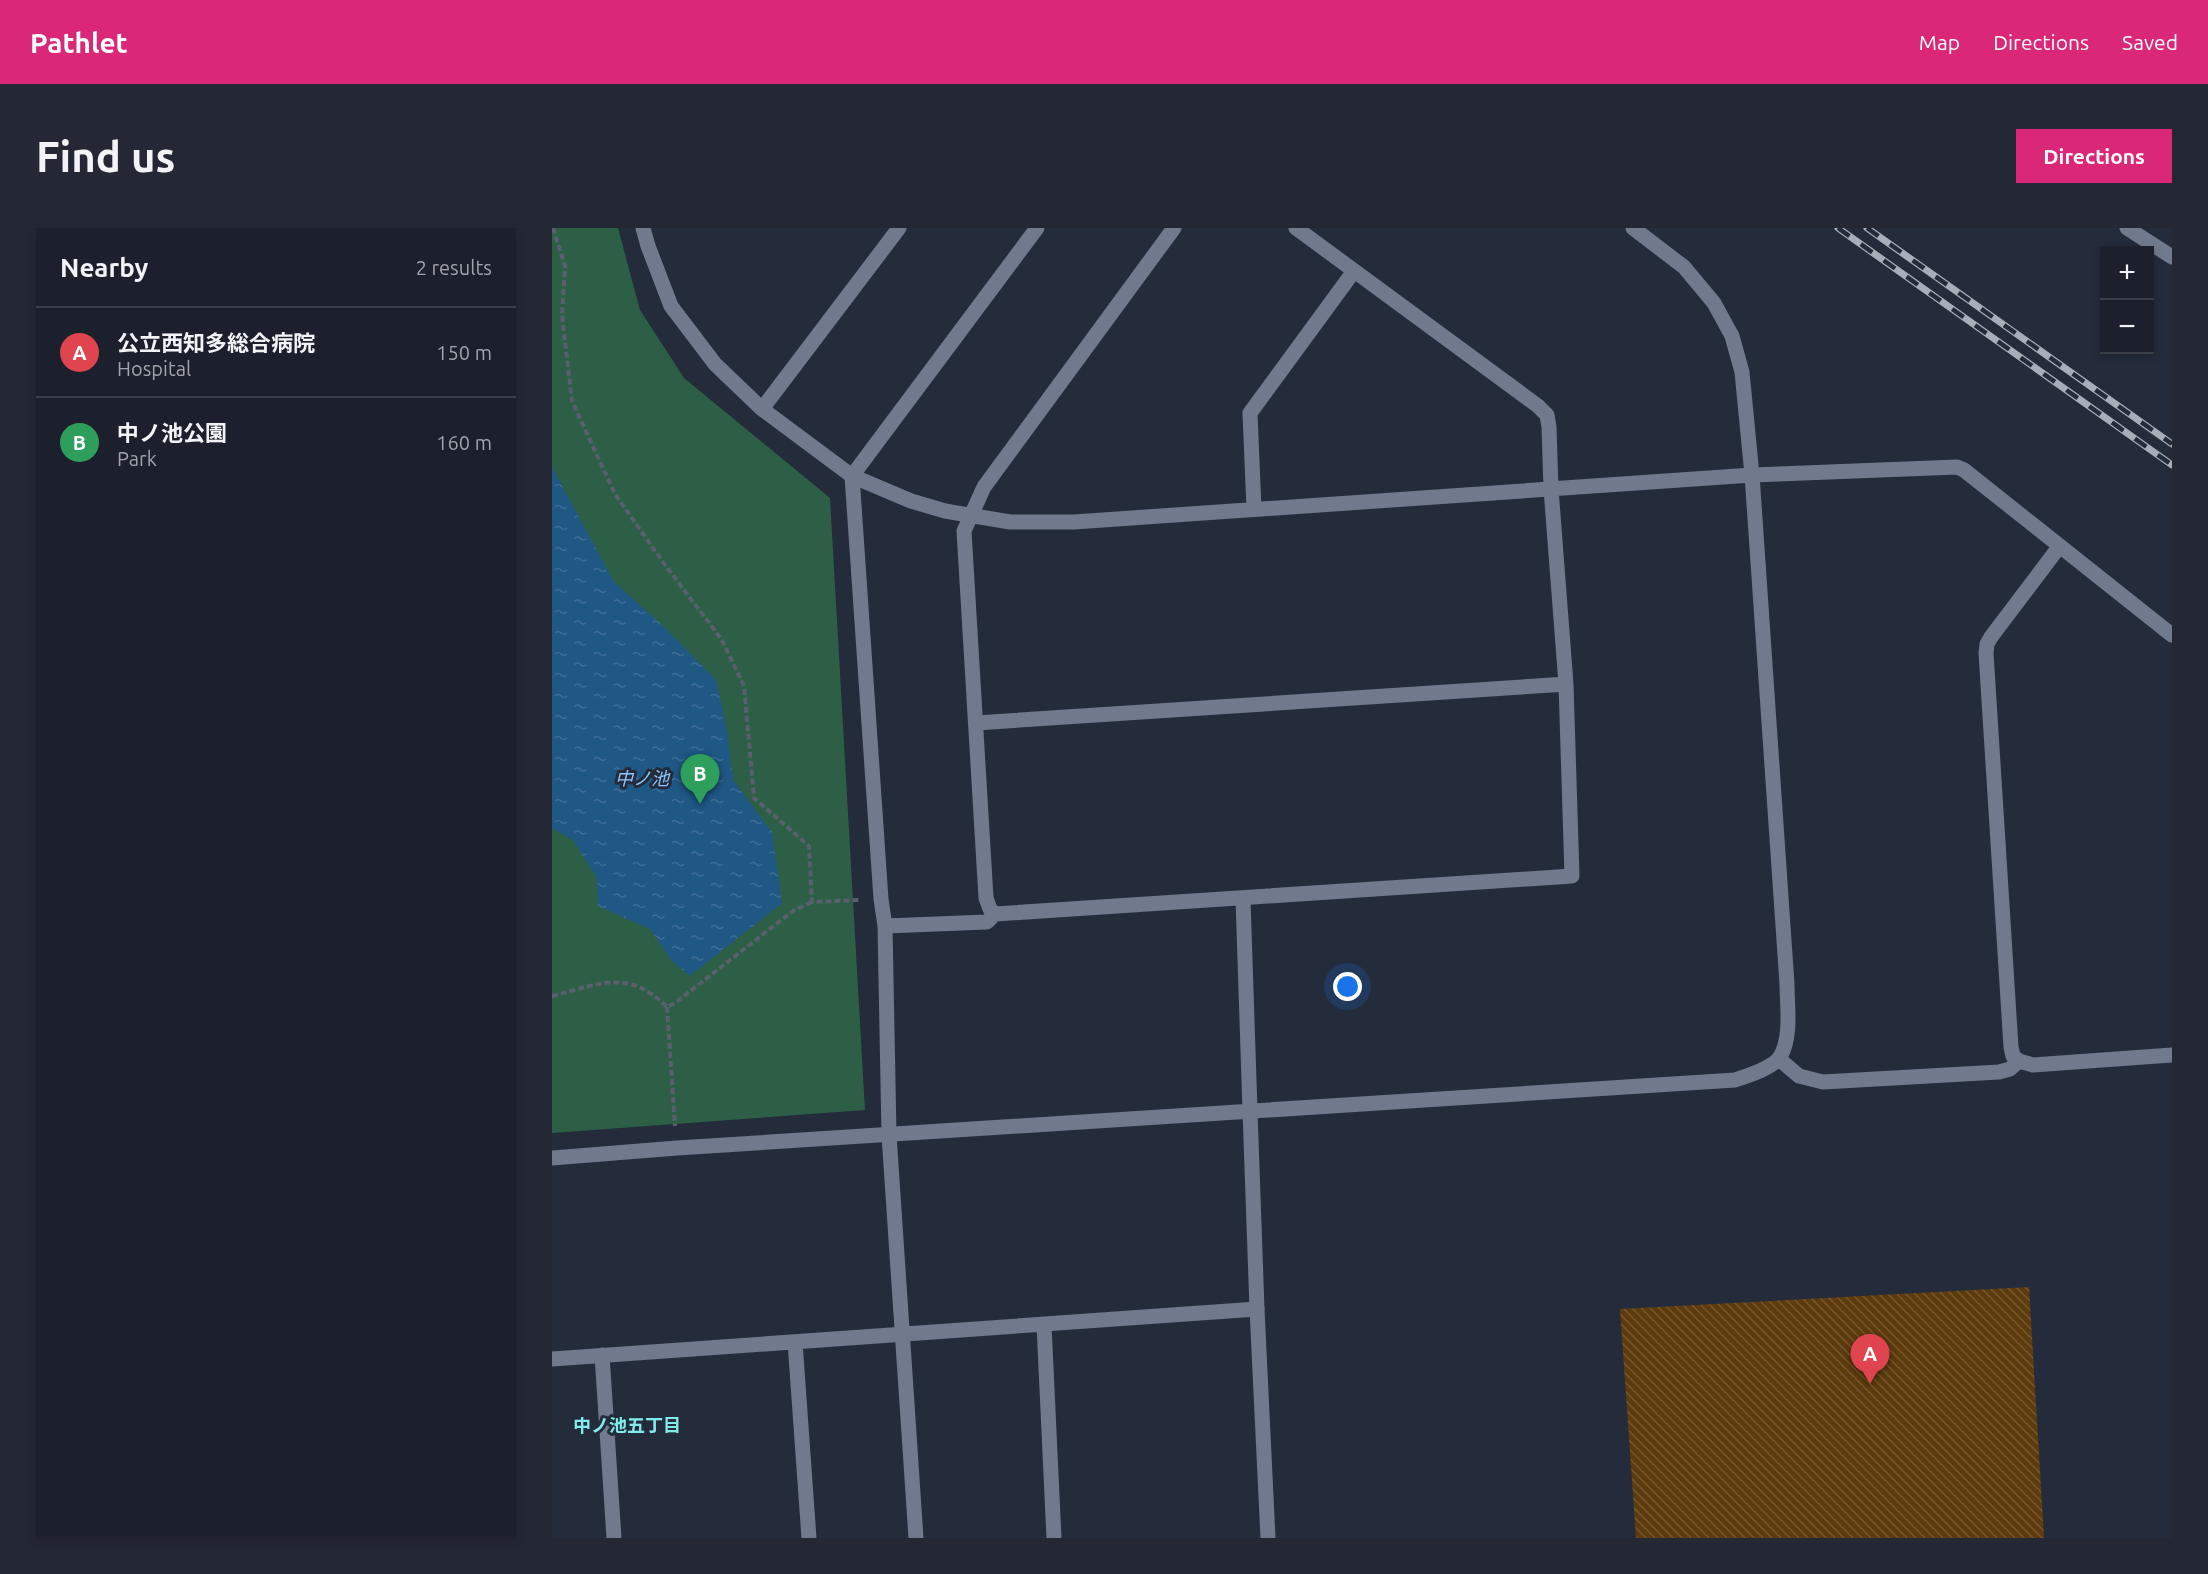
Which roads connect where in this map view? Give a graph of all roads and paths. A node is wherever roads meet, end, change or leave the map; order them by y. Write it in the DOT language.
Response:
graph roads {
  1 [pos="553,228"];
  2 [pos="643,228"];
  3 [pos="899,228"];
  4 [pos="1036,228"];
  5 [pos="1174,228"];
  6 [pos="1296,228"];
  7 [pos="1633,228"];
  8 [pos="2127,228"];
  9 [pos="2172,257"];
  10 [pos="1354,271"];
  11 [pos="762,409"];
  12 [pos="1752,475"];
  13 [pos="852,476"];
  14 [pos="1551,489"];
  15 [pos="1254,509"];
  16 [pos="970,515"];
  17 [pos="2059,547"];
  18 [pos="2172,635"];
  19 [pos="1566,684"];
  20 [pos="976,723"];
  21 [pos="881,899"];
  22 [pos="1243,899"];
  23 [pos="812,902"];
  24 [pos="995,914"];
  25 [pos="885,926"];
  26 [pos="552,996"];
  27 [pos="667,1007"];
  28 [pos="2172,1055"];
  29 [pos="1779,1059"];
  30 [pos="2019,1061"];
  31 [pos="1250,1111"];
  32 [pos="889,1136"];
  33 [pos="677,1148"];
  34 [pos="552,1158"];
  35 [pos="1257,1310"];
  36 [pos="1044,1325"];
  37 [pos="902,1335"];
  38 [pos="795,1342"];
  39 [pos="602,1355"];
  40 [pos="552,1359"];
  41 [pos="614,1538"];
  42 [pos="809,1538"];
  43 [pos="916,1538"];
  44 [pos="1054,1538"];
  45 [pos="1268,1538"];
  1 -- 23 [label="path"];
  2 -- 11 [label="street"];
  3 -- 11 [label="street"];
  4 -- 13 [label="street"];
  5 -- 16 [label="street"];
  6 -- 10 [label="street"];
  7 -- 12 [label="street"];
  8 -- 9 [label="street"];
  10 -- 14 [label="street"];
  10 -- 15 [label="street"];
  11 -- 13 [label="street"];
  12 -- 14 [label="street"];
  12 -- 17 [label="street"];
  12 -- 29 [label="street"];
  13 -- 16 [label="street"];
  13 -- 21 [label="street"];
  14 -- 15 [label="street"];
  14 -- 19 [label="street"];
  15 -- 16 [label="street"];
  16 -- 20 [label="street"];
  17 -- 18 [label="street"];
  17 -- 30 [label="street"];
  19 -- 20 [label="street"];
  19 -- 22 [label="street"];
  20 -- 24 [label="street"];
  21 -- 23 [label="path"];
  21 -- 25 [label="street"];
  22 -- 24 [label="street"];
  22 -- 31 [label="street"];
  23 -- 27 [label="path"];
  24 -- 25 [label="street"];
  25 -- 32 [label="street"];
  26 -- 27 [label="path"];
  27 -- 33 [label="path"];
  28 -- 30 [label="street"];
  29 -- 30 [label="street"];
  29 -- 31 [label="street"];
  31 -- 32 [label="street"];
  31 -- 35 [label="street"];
  32 -- 33 [label="street"];
  32 -- 37 [label="street"];
  33 -- 34 [label="street"];
  35 -- 36 [label="street"];
  35 -- 45 [label="street"];
  36 -- 37 [label="street"];
  36 -- 44 [label="street"];
  37 -- 38 [label="street"];
  37 -- 43 [label="street"];
  38 -- 39 [label="street"];
  38 -- 42 [label="street"];
  39 -- 40 [label="street"];
  39 -- 41 [label="street"];
}
